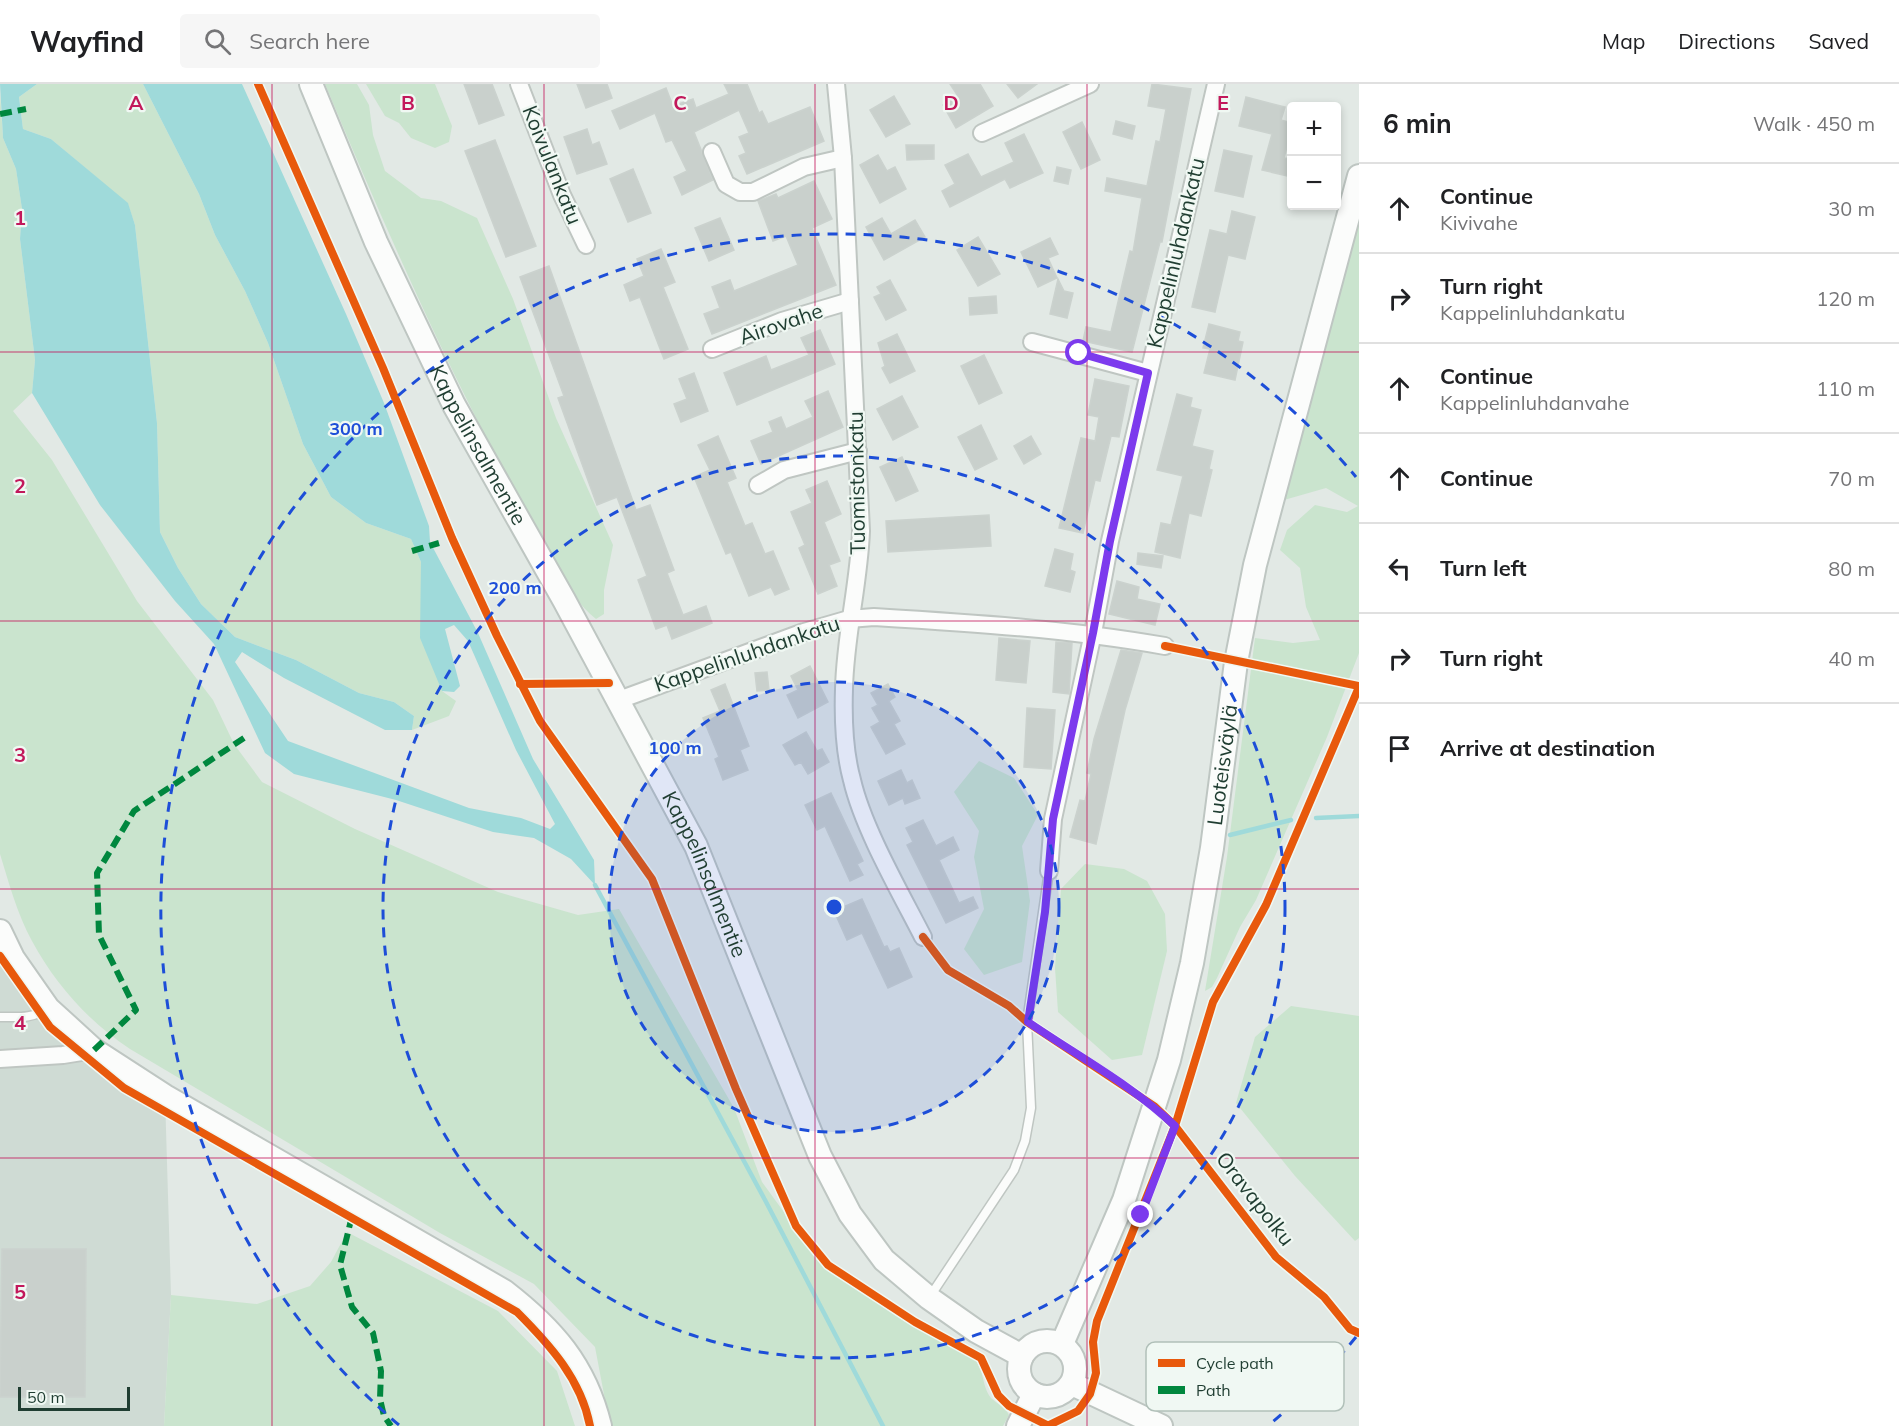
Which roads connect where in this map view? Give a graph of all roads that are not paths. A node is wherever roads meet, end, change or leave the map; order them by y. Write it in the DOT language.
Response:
graph roads {
  1 [pos="311,84"];
  2 [pos="519,84"];
  3 [pos="836,84"];
  4 [pos="1090,84"];
  5 [pos="1216,84"];
  6 [pos="982,133"];
  7 [pos="712,153"];
  8 [pos="843,158"];
  9 [pos="1359,176"];
  10 [pos="586,245"];
  11 [pos="850,302"];
  12 [pos="1032,342"];
  13 [pos="712,349"];
  14 [pos="1148,373"];
  15 [pos="858,451"];
  16 [pos="758,485"];
  17 [pos="849,619"];
  18 [pos="1093,633"];
  19 [pos="1165,646"];
  20 [pos="619,700"];
  21 [pos="1049,871"];
  22 [pos="0,931"];
  23 [pos="923,938"];
  24 [pos="48,1008"];
  25 [pos="0,1017"];
  26 [pos="94,1050"];
  27 [pos="0,1059"];
  28 [pos="929,1298"];
  29 [pos="1062,1344"];
  30 [pos="1022,1356"];
  31 [pos="1072,1384"];
  32 [pos="1034,1395"];
  33 [pos="600,1426"];
  34 [pos="1018,1426"];
  35 [pos="1161,1426"];
  1 -- 20 [label="main road, Kappelinsalmentie"];
  2 -- 10 [label="street, Koivulankatu"];
  3 -- 8 [label="street, Tuomistonkatu"];
  4 -- 6 [label="street"];
  5 -- 14 [label="street, Kappelinluhdankatu"];
  7 -- 8 [label="street"];
  8 -- 11 [label="street, Tuomistonkatu"];
  9 -- 29 [label="main road, Luoteisväylä"];
  11 -- 13 [label="street, Airovahe"];
  11 -- 15 [label="street, Tuomistonkatu"];
  12 -- 14 [label="street"];
  14 -- 18 [label="street, Kappelinluhdankatu"];
  15 -- 16 [label="street"];
  15 -- 17 [label="street, Tuomistonkatu"];
  17 -- 18 [label="street, Kappelinluhdankatu"];
  17 -- 20 [label="street, Kappelinluhdankatu"];
  17 -- 23 [label="street, Tuomistonkatu"];
  18 -- 19 [label="street, Kappelinluhdankatu"];
  18 -- 21 [label="street"];
  20 -- 28 [label="main road, Kappelinsalmentie"];
  21 -- 28 [label="lane"];
  22 -- 24 [label="main road"];
  24 -- 25 [label="lane"];
  24 -- 26 [label="main road"];
  26 -- 27 [label="street"];
  26 -- 33 [label="main road"];
  28 -- 30 [label="main road, Kappelinsalmentie"];
  29 -- 30 [label="main road"];
  29 -- 31 [label="main road"];
  30 -- 32 [label="main road"];
  31 -- 32 [label="main road"];
  31 -- 35 [label="main road"];
  32 -- 34 [label="main road"];
}
